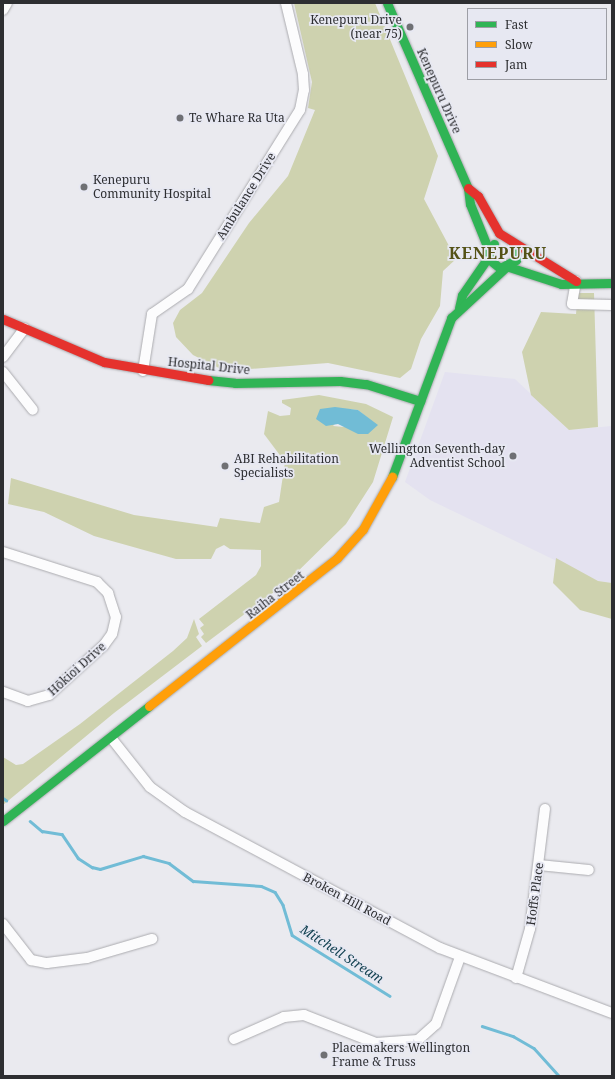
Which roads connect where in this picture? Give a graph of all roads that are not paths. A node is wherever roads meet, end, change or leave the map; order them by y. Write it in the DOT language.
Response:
graph roads {
  1 [pos="7,3"];
  2 [pos="286,3"];
  3 [pos="387,3"];
  4 [pos="3,10"];
  5 [pos="468,188"];
  6 [pos="511,243"];
  7 [pos="489,254"];
  8 [pos="507,267"];
  9 [pos="576,280"];
  10 [pos="612,283"];
  11 [pos="612,304"];
  12 [pos="460,308"];
  13 [pos="3,319"];
  14 [pos="25,328"];
  15 [pos="3,357"];
  16 [pos="143,371"];
  17 [pos="3,372"];
  18 [pos="420,401"];
  19 [pos="34,410"];
  20 [pos="3,552"];
  21 [pos="3,692"];
  22 [pos="112,738"];
  23 [pos="545,809"];
  24 [pos="3,821"];
  25 [pos="540,865"];
  26 [pos="589,870"];
  27 [pos="3,924"];
  28 [pos="152,939"];
  29 [pos="460,957"];
  30 [pos="516,978"];
  31 [pos="612,1013"];
  32 [pos="234,1038"];
  1 -- 4 [label="street"];
  2 -- 16 [label="street, Ambulance Drive"];
  3 -- 5 [label="main road, Kenepuru Drive"];
  5 -- 6 [label="main road, Kenepuru Drive"];
  5 -- 7 [label="main road, Kenepuru Drive"];
  6 -- 7 [label="main road"];
  6 -- 8 [label="main road"];
  6 -- 9 [label="main road, Kenepuru Drive"];
  7 -- 8 [label="main road, Kenepuru Drive"];
  7 -- 12 [label="main road, Raiha Street"];
  8 -- 9 [label="main road, Kenepuru Drive"];
  8 -- 12 [label="main road, Raiha Street"];
  9 -- 10 [label="main road, Kenepuru Drive"];
  9 -- 11 [label="street"];
  12 -- 18 [label="main road, Raiha Street"];
  13 -- 14 [label="main road, Hospital Drive"];
  14 -- 15 [label="street"];
  14 -- 16 [label="main road, Hospital Drive"];
  16 -- 18 [label="main road, Hospital Drive"];
  17 -- 19 [label="street"];
  18 -- 22 [label="main road, Raiha Street"];
  20 -- 21 [label="street, Hōkioi Drive"];
  22 -- 24 [label="main road, Raiha Street"];
  22 -- 29 [label="street, Broken Hill Road"];
  23 -- 25 [label="street, Hoffs Place"];
  25 -- 26 [label="street"];
  25 -- 30 [label="street, Hoffs Place"];
  27 -- 28 [label="street"];
  29 -- 30 [label="street, Broken Hill Road"];
  29 -- 32 [label="street"];
  30 -- 31 [label="street, Broken Hill Road"];
}
